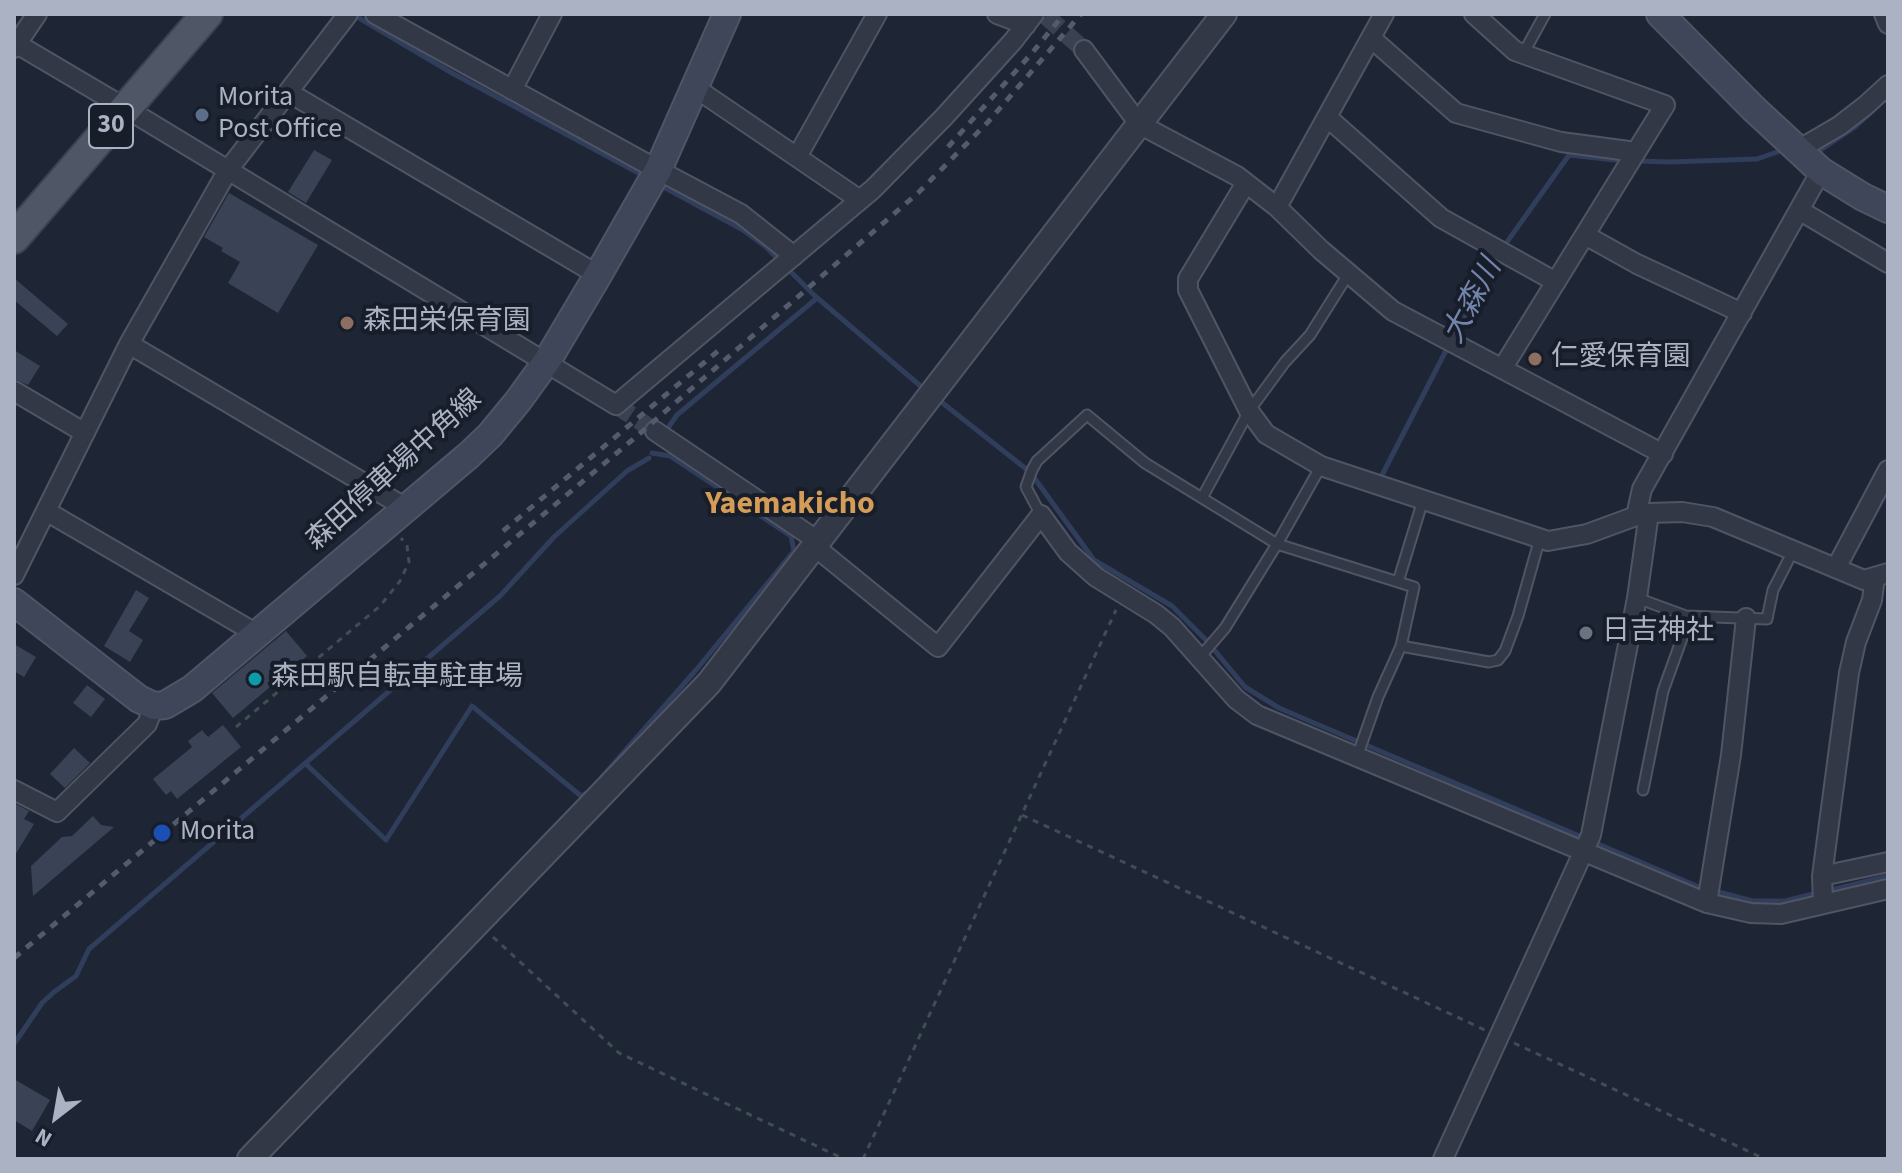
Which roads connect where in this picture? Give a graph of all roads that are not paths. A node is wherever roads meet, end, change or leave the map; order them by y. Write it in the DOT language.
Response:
graph roads {
  1 [pos="37,14"];
  2 [pos="207,14"];
  3 [pos="348,14"];
  4 [pos="375,14"];
  5 [pos="552,14"];
  6 [pos="727,14"];
  7 [pos="877,14"];
  8 [pos="997,14"];
  9 [pos="1224,14"];
  10 [pos="1384,14"];
  11 [pos="1474,14"];
  12 [pos="1545,14"];
  13 [pos="1660,14"];
  14 [pos="1884,14"];
  15 [pos="1038,17"];
  16 [pos="1888,24"];
  17 [pos="1371,38"];
  18 [pos="15,46"];
  19 [pos="1084,50"];
  20 [pos="1523,54"];
  21 [pos="1888,85"];
  22 [pos="694,87"];
  23 [pos="512,90"];
  24 [pos="288,92"];
  25 [pos="127,109"];
  26 [pos="1327,117"];
  27 [pos="1139,124"];
  28 [pos="1798,150"];
  29 [pos="797,157"];
  30 [pos="1632,158"];
  31 [pos="228,170"];
  32 [pos="1821,171"];
  33 [pos="653,178"];
  34 [pos="1246,183"];
  35 [pos="860,200"];
  36 [pos="1277,207"];
  37 [pos="1888,209"];
  38 [pos="1799,210"];
  39 [pos="1585,235"];
  40 [pos="14,238"];
  41 [pos="794,256"];
  42 [pos="1888,263"];
  43 [pos="1349,273"];
  44 [pos="598,275"];
  45 [pos="1556,282"];
  46 [pos="1742,313"];
  47 [pos="129,344"];
  48 [pos="547,361"];
  49 [pos="1502,369"];
  50 [pos="14,391"];
  51 [pos="1249,411"];
  52 [pos="655,431"];
  53 [pos="85,433"];
  54 [pos="1663,454"];
  55 [pos="1321,466"];
  56 [pos="1888,470"];
  57 [pos="1202,498"];
  58 [pos="1423,500"];
  59 [pos="46,511"];
  60 [pos="1643,514"];
  61 [pos="1041,515"];
  62 [pos="397,516"];
  63 [pos="1540,538"];
  64 [pos="816,544"];
  65 [pos="1277,544"];
  66 [pos="1793,551"];
  67 [pos="1836,568"];
  68 [pos="14,575"];
  69 [pos="1881,575"];
  70 [pos="1398,582"];
  71 [pos="1637,598"];
  72 [pos="14,602"];
  73 [pos="1690,616"];
  74 [pos="1746,618"];
  75 [pos="257,634"];
  76 [pos="1401,646"];
  77 [pos="1202,654"];
  78 [pos="154,706"];
  79 [pos="1359,753"];
  80 [pos="14,790"];
  81 [pos="1643,790"];
  82 [pos="1587,844"];
  83 [pos="1888,862"];
  84 [pos="1888,889"];
  85 [pos="1822,890"];
  86 [pos="1709,895"];
  87 [pos="250,1159"];
  88 [pos="1443,1159"];
  1 -- 18 [label="street"];
  2 -- 25 [label="main road, 30"];
  3 -- 24 [label="street"];
  4 -- 23 [label="street"];
  5 -- 23 [label="street"];
  6 -- 22 [label="main road, 森田停車場中角線"];
  7 -- 29 [label="street"];
  8 -- 15 [label="street"];
  9 -- 27 [label="street"];
  10 -- 17 [label="street"];
  11 -- 20 [label="street"];
  12 -- 20 [label="lane"];
  13 -- 28 [label="main road"];
  14 -- 16 [label="street"];
  15 -- 35 [label="street"];
  17 -- 26 [label="street"];
  17 -- 30 [label="street"];
  18 -- 25 [label="street"];
  19 -- 27 [label="street"];
  20 -- 30 [label="street"];
  21 -- 28 [label="street"];
  22 -- 29 [label="street"];
  22 -- 33 [label="main road, 森田停車場中角線"];
  23 -- 33 [label="street"];
  24 -- 31 [label="street"];
  24 -- 44 [label="street"];
  25 -- 31 [label="street"];
  25 -- 40 [label="main road, 30"];
  26 -- 36 [label="street"];
  26 -- 45 [label="street"];
  27 -- 34 [label="street"];
  27 -- 64 [label="street"];
  28 -- 32 [label="main road"];
  29 -- 35 [label="street"];
  30 -- 39 [label="street"];
  31 -- 47 [label="street"];
  31 -- 48 [label="street"];
  32 -- 37 [label="main road"];
  32 -- 38 [label="street"];
  33 -- 41 [label="street"];
  33 -- 44 [label="main road, 森田停車場中角線"];
  34 -- 36 [label="street"];
  34 -- 51 [label="street"];
  35 -- 41 [label="street"];
  36 -- 43 [label="street"];
  38 -- 42 [label="street"];
  38 -- 46 [label="street"];
  39 -- 45 [label="street"];
  39 -- 46 [label="street"];
  41 -- 48 [label="street"];
  43 -- 49 [label="street"];
  43 -- 51 [label="lane"];
  44 -- 48 [label="main road, 森田停車場中角線"];
  45 -- 49 [label="street"];
  46 -- 54 [label="street"];
  47 -- 53 [label="street"];
  47 -- 62 [label="street"];
  48 -- 62 [label="main road, 森田停車場中角線"];
  49 -- 54 [label="street"];
  50 -- 53 [label="street"];
  51 -- 55 [label="street"];
  51 -- 57 [label="lane"];
  52 -- 64 [label="street"];
  53 -- 59 [label="street"];
  54 -- 60 [label="street"];
  55 -- 58 [label="street"];
  55 -- 65 [label="lane"];
  56 -- 67 [label="street"];
  57 -- 61 [label="lane"];
  57 -- 65 [label="lane"];
  58 -- 63 [label="street"];
  58 -- 70 [label="lane"];
  59 -- 68 [label="street"];
  59 -- 75 [label="street"];
  60 -- 63 [label="street"];
  60 -- 66 [label="street"];
  60 -- 71 [label="street"];
  61 -- 64 [label="street"];
  61 -- 77 [label="street"];
  62 -- 75 [label="main road, 森田停車場中角線"];
  63 -- 76 [label="lane"];
  64 -- 87 [label="street"];
  65 -- 70 [label="lane"];
  65 -- 77 [label="lane"];
  66 -- 67 [label="street"];
  66 -- 74 [label="lane"];
  67 -- 69 [label="street"];
  69 -- 85 [label="street"];
  70 -- 76 [label="lane"];
  71 -- 73 [label="lane"];
  71 -- 82 [label="street"];
  72 -- 78 [label="main road"];
  73 -- 74 [label="lane"];
  73 -- 81 [label="lane"];
  74 -- 86 [label="street"];
  75 -- 78 [label="main road, 森田停車場中角線"];
  76 -- 79 [label="lane"];
  77 -- 79 [label="street"];
  78 -- 80 [label="street"];
  79 -- 82 [label="street"];
  82 -- 86 [label="street"];
  82 -- 88 [label="street"];
  83 -- 85 [label="street"];
  84 -- 85 [label="street"];
  85 -- 86 [label="street"];
}
